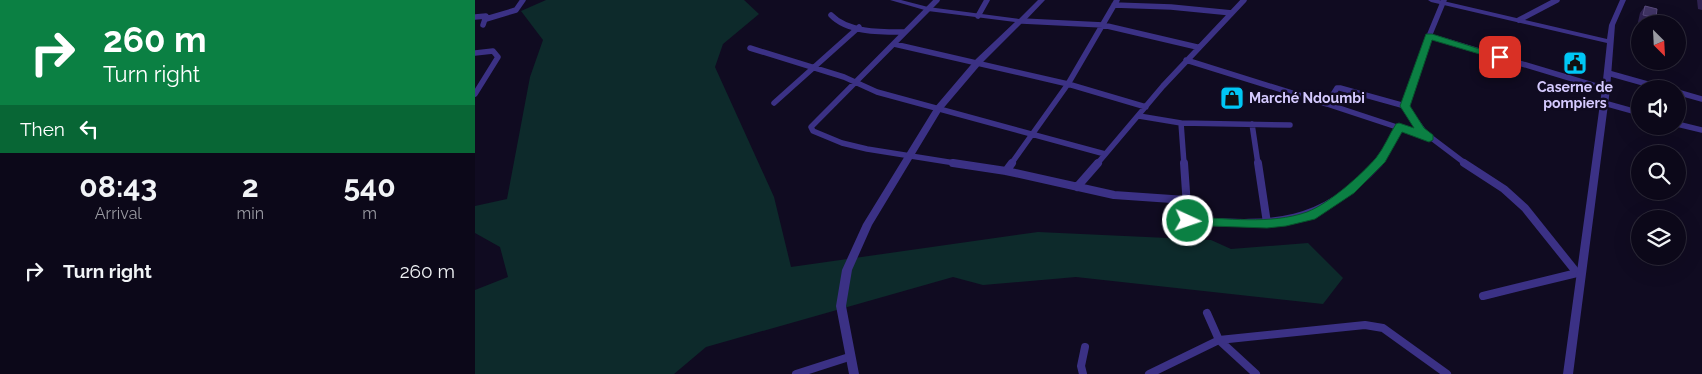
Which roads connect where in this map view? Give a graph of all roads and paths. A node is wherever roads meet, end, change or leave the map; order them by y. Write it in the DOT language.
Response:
graph roads {
  1 [pos="523,0"];
  2 [pos="893,0"];
  3 [pos="937,0"];
  4 [pos="987,0"];
  5 [pos="1042,0"];
  6 [pos="1134,0"];
  7 [pos="1244,0"];
  8 [pos="1431,0"];
  9 [pos="1541,0"];
  10 [pos="1557,0"];
  11 [pos="1623,0"];
  12 [pos="1443,2"];
  13 [pos="1115,3"];
  14 [pos="1549,4"];
  15 [pos="1139,7"];
  16 [pos="928,9"];
  17 [pos="1232,13"];
  18 [pos="831,15"];
  19 [pos="978,16"];
  20 [pos="475,17"];
  21 [pos="1519,20"];
  22 [pos="1022,21"];
  23 [pos="1103,26"];
  24 [pos="859,27"];
  25 [pos="905,32"];
  26 [pos="1429,36"];
  27 [pos="1611,42"];
  28 [pos="894,44"];
  29 [pos="750,48"];
  30 [pos="1197,48"];
  31 [pos="475,53"];
  32 [pos="1186,60"];
  33 [pos="978,62"];
  34 [pos="815,68"];
  35 [pos="1608,73"];
  36 [pos="1633,80"];
  37 [pos="853,81"];
  38 [pos="1068,84"];
  39 [pos="1606,89"];
  40 [pos="475,94"];
  41 [pos="1686,95"];
  42 [pos="1702,100"];
  43 [pos="774,103"];
  44 [pos="1604,103"];
  45 [pos="1327,104"];
  46 [pos="1405,106"];
  47 [pos="1146,107"];
  48 [pos="938,109"];
  49 [pos="1631,110"];
  50 [pos="1139,116"];
  51 [pos="1181,122"];
  52 [pos="1252,124"];
  53 [pos="1290,125"];
  54 [pos="1686,126"];
  55 [pos="1399,127"];
  56 [pos="1702,130"];
  57 [pos="1033,133"];
  58 [pos="1429,138"];
  59 [pos="1105,154"];
  60 [pos="908,156"];
  61 [pos="1007,171"];
  62 [pos="1077,187"];
  63 [pos="1186,200"];
  64 [pos="1267,223"];
  65 [pos="1579,273"];
  66 [pos="1483,296"];
  67 [pos="1207,312"];
  68 [pos="1219,340"];
  69 [pos="1085,347"];
  70 [pos="849,357"];
  71 [pos="796,374"];
  72 [pos="854,374"];
  73 [pos="1083,374"];
  74 [pos="1149,374"];
  75 [pos="1256,374"];
  76 [pos="1447,374"];
  77 [pos="1568,374"];
  1 -- 20 [label="street"];
  2 -- 16 [label="street"];
  3 -- 16 [label="street"];
  4 -- 19 [label="street"];
  5 -- 22 [label="street"];
  6 -- 15 [label="street"];
  7 -- 17 [label="street"];
  8 -- 12 [label="street"];
  9 -- 14 [label="street"];
  10 -- 14 [label="street"];
  11 -- 27 [label="street"];
  12 -- 21 [label="street"];
  12 -- 26 [label="street"];
  13 -- 15 [label="street"];
  13 -- 23 [label="street"];
  14 -- 21 [label="street"];
  15 -- 17 [label="street"];
  16 -- 19 [label="street"];
  16 -- 25 [label="street"];
  17 -- 30 [label="street"];
  18 -- 24 [label="street"];
  19 -- 22 [label="street"];
  21 -- 27 [label="street"];
  22 -- 23 [label="street"];
  22 -- 33 [label="street"];
  23 -- 30 [label="street"];
  23 -- 38 [label="street"];
  24 -- 25 [label="street"];
  24 -- 34 [label="street"];
  25 -- 28 [label="street"];
  26 -- 39 [label="street"];
  26 -- 46 [label="street"];
  27 -- 35 [label="street"];
  28 -- 33 [label="street"];
  28 -- 37 [label="street"];
  29 -- 34 [label="street"];
  30 -- 32 [label="street"];
  31 -- 40 [label="street"];
  32 -- 45 [label="street"];
  32 -- 47 [label="street"];
  33 -- 38 [label="street"];
  33 -- 48 [label="street"];
  34 -- 37 [label="street"];
  34 -- 43 [label="street"];
  35 -- 36 [label="street"];
  35 -- 39 [label="street"];
  37 -- 48 [label="street"];
  37 -- 60 [label="street"];
  38 -- 47 [label="street"];
  38 -- 57 [label="street"];
  39 -- 44 [label="street"];
  41 -- 42 [label="street"];
  44 -- 49 [label="street"];
  44 -- 65 [label="street"];
  45 -- 46 [label="street"];
  45 -- 55 [label="street"];
  46 -- 58 [label="street"];
  47 -- 50 [label="street"];
  48 -- 57 [label="street"];
  48 -- 60 [label="street"];
  50 -- 51 [label="street"];
  50 -- 59 [label="street"];
  51 -- 52 [label="street"];
  51 -- 63 [label="street"];
  52 -- 53 [label="street"];
  52 -- 64 [label="street"];
  54 -- 56 [label="street"];
  55 -- 58 [label="street"];
  55 -- 64 [label="street"];
  57 -- 59 [label="street"];
  57 -- 61 [label="street"];
  58 -- 65 [label="street"];
  59 -- 62 [label="street"];
  60 -- 61 [label="street"];
  60 -- 70 [label="street"];
  61 -- 62 [label="street"];
  62 -- 63 [label="street"];
  63 -- 64 [label="street"];
  65 -- 66 [label="street"];
  65 -- 77 [label="street"];
  67 -- 68 [label="street"];
  68 -- 74 [label="street"];
  68 -- 75 [label="street"];
  68 -- 76 [label="street"];
  69 -- 73 [label="street"];
  70 -- 71 [label="street"];
  70 -- 72 [label="street"];
}
